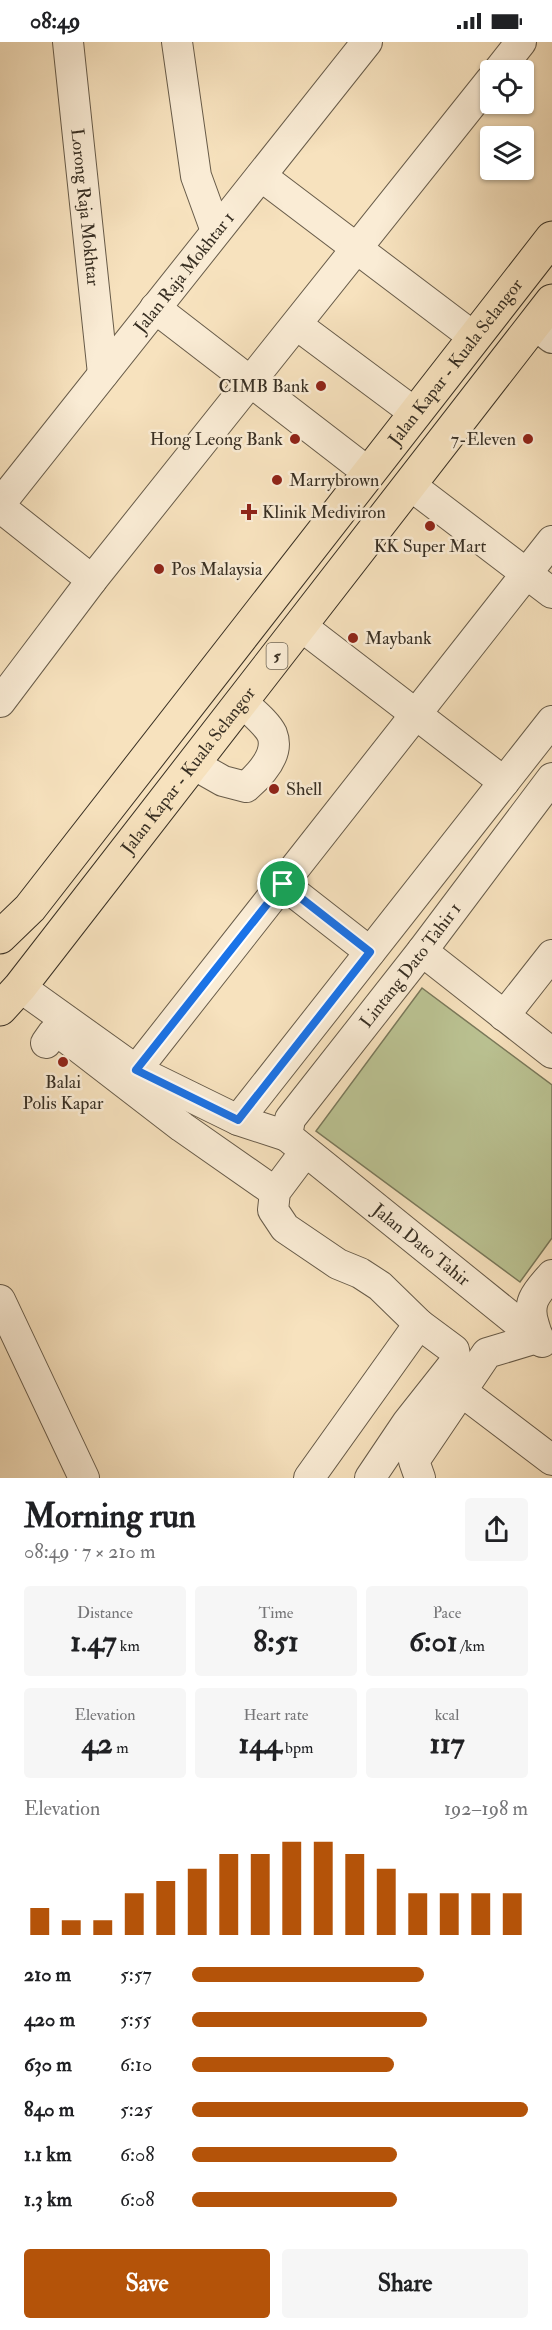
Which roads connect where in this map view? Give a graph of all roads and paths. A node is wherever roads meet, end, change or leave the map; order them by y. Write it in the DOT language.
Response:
graph roads {
  1 [pos="68,42"];
  2 [pos="177,42"];
  3 [pos="367,42"];
  4 [pos="521,42"];
  5 [pos="507,60"];
  6 [pos="480,94"];
  7 [pos="261,176"];
  8 [pos="216,231"];
  9 [pos="552,238"];
  10 [pos="358,249"];
  11 [pos="155,309"];
  12 [pos="546,321"];
  13 [pos="297,325"];
  14 [pos="475,338"];
  15 [pos="103,375"];
  16 [pos="251,382"];
  17 [pos="415,413"];
  18 [pos="369,472"];
  19 [pos="410,485"];
  20 [pos="0,505"];
  21 [pos="552,541"];
  22 [pos="526,574"];
  23 [pos="92,580"];
  24 [pos="552,593"];
  25 [pos="301,626"];
  26 [pos="0,702"];
  27 [pos="242,702"];
  28 [pos="416,714"];
  29 [pos="552,721"];
  30 [pos="192,764"];
  31 [pos="552,778"];
  32 [pos="504,782"];
  33 [pos="283,884"];
  34 [pos="0,937"];
  35 [pos="422,951"];
  36 [pos="370,952"];
  37 [pos="552,955"];
  38 [pos="10,998"];
  39 [pos="504,1016"];
  40 [pos="46,1043"];
  41 [pos="552,1053"];
  42 [pos="136,1070"];
  43 [pos="238,1120"];
  44 [pos="296,1144"];
  45 [pos="275,1192"];
  46 [pos="552,1275"];
  47 [pos="0,1299"];
  48 [pos="419,1324"];
  49 [pos="545,1343"];
  50 [pos="462,1392"];
  51 [pos="370,1395"];
  52 [pos="407,1423"];
  53 [pos="552,1460"];
  54 [pos="322,1474"];
  55 [pos="84,1478"];
  56 [pos="370,1478"];
  57 [pos="420,1478"];
  1 -- 15 [label="street, Lorong Raja Mokhtar"];
  2 -- 8 [label="street"];
  3 -- 7 [label="street, Jalan Raja Mokhtar 1"];
  4 -- 5 [label="street"];
  6 -- 10 [label="street"];
  7 -- 8 [label="street, Jalan Raja Mokhtar 1"];
  7 -- 10 [label="street"];
  8 -- 11 [label="street, Jalan Raja Mokhtar 1"];
  9 -- 14 [label="highway, Jalan Kapar - Kuala Selangor / 5"];
  10 -- 13 [label="street"];
  10 -- 14 [label="street"];
  11 -- 15 [label="street, Jalan Raja Mokhtar 1"];
  11 -- 16 [label="street"];
  12 -- 19 [label="highway, Jalan Kapar - Kuala Selangor / 5"];
  13 -- 16 [label="street"];
  13 -- 17 [label="street"];
  14 -- 17 [label="highway, Jalan Kapar - Kuala Selangor / 5"];
  15 -- 20 [label="street, Jalan Raja Mokhtar 1"];
  16 -- 18 [label="street"];
  16 -- 23 [label="street"];
  17 -- 18 [label="highway, Jalan Kapar - Kuala Selangor / 5"];
  18 -- 34 [label="highway, Jalan Kapar - Kuala Selangor / 5"];
  19 -- 22 [label="street"];
  19 -- 25 [label="highway, Jalan Kapar - Kuala Selangor / 5"];
  20 -- 23 [label="street"];
  21 -- 22 [label="street"];
  22 -- 24 [label="street"];
  22 -- 28 [label="street"];
  23 -- 26 [label="street"];
  25 -- 27 [label="highway, Jalan Kapar - Kuala Selangor / 5"];
  25 -- 28 [label="street"];
  27 -- 30 [label="highway, Jalan Kapar - Kuala Selangor / 5"];
  27 -- 30 [label="street"];
  28 -- 32 [label="street"];
  28 -- 33 [label="street"];
  29 -- 32 [label="street"];
  30 -- 38 [label="highway, Jalan Kapar - Kuala Selangor / 5"];
  31 -- 35 [label="street, Lintang Dato Tahir 1"];
  32 -- 36 [label="street"];
  33 -- 36 [label="street"];
  33 -- 42 [label="street"];
  35 -- 39 [label="street"];
  35 -- 44 [label="street, Lintang Dato Tahir 1"];
  36 -- 43 [label="street"];
  37 -- 39 [label="street"];
  38 -- 42 [label="street"];
  39 -- 41 [label="street"];
  40 -- 45 [label="street"];
  42 -- 43 [label="street"];
  43 -- 44 [label="street"];
  44 -- 45 [label="street, Lintang Dato Tahir 1"];
  44 -- 49 [label="street, Jalan Dato Tahir"];
  45 -- 48 [label="street"];
  46 -- 49 [label="street"];
  47 -- 55 [label="street"];
  48 -- 51 [label="street"];
  48 -- 52 [label="street"];
  49 -- 50 [label="street"];
  50 -- 53 [label="street"];
  50 -- 57 [label="street"];
  51 -- 52 [label="street"];
  51 -- 54 [label="street"];
  52 -- 56 [label="street"];
}
